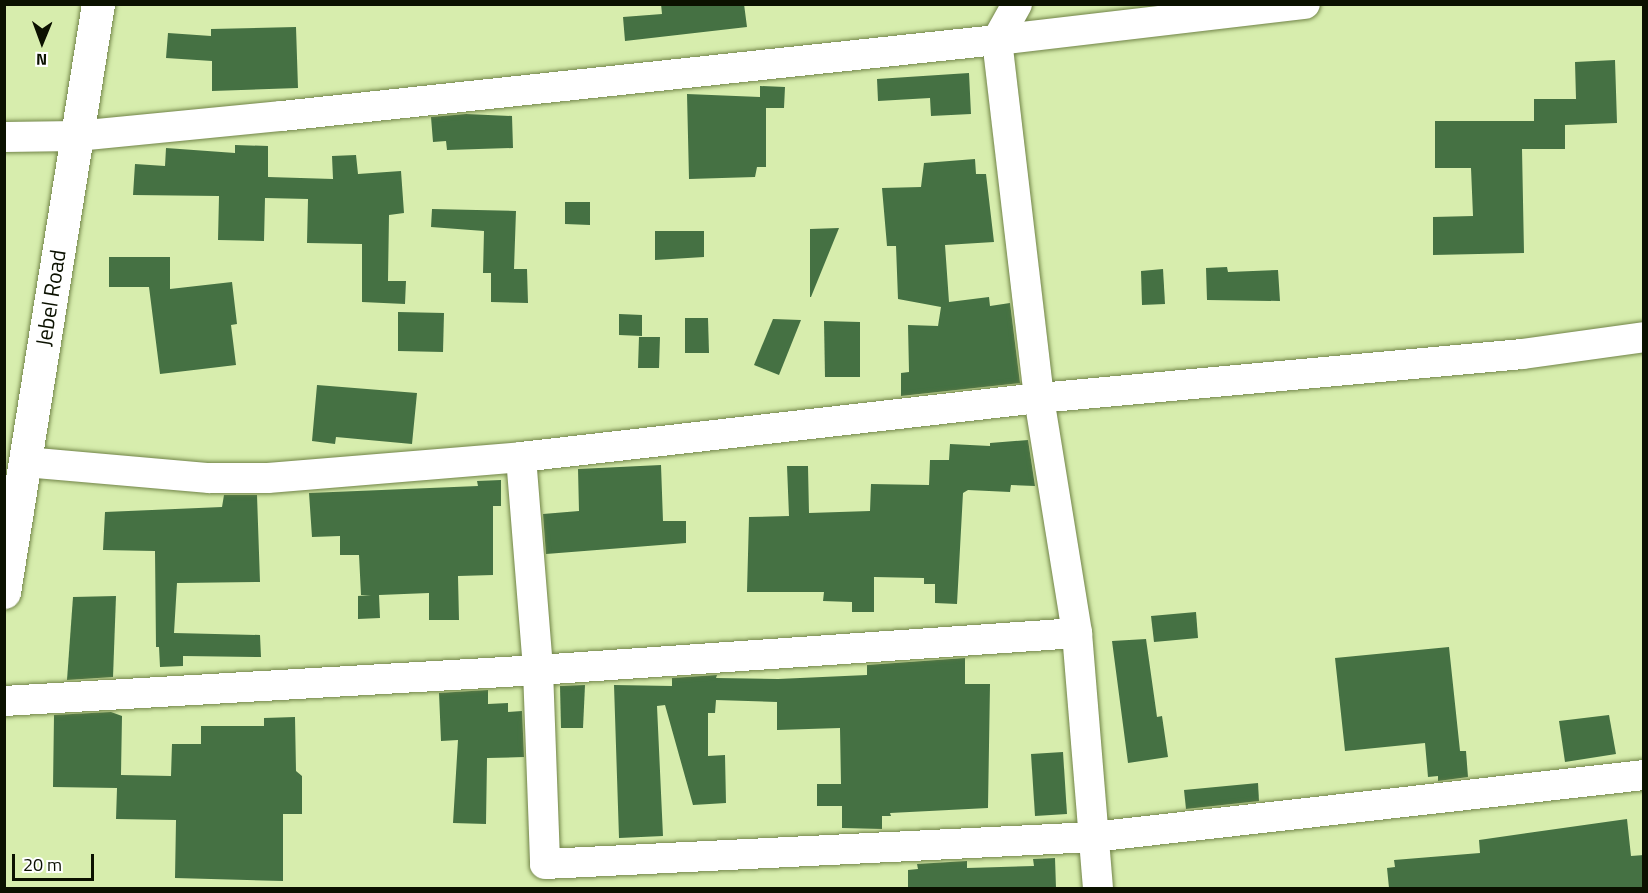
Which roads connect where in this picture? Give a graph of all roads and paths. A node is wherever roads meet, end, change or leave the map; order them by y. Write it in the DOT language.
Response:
graph roads {
  1 [pos="98,4"];
  2 [pos="1017,4"];
  3 [pos="1305,4"];
  4 [pos="997,40"];
  5 [pos="77,136"];
  6 [pos="4,137"];
  7 [pos="1644,337"];
  8 [pos="1039,398"];
  9 [pos="521,457"];
  10 [pos="25,462"];
  11 [pos="5,583"];
  12 [pos="1077,633"];
  13 [pos="538,670"];
  14 [pos="4,701"];
  15 [pos="1644,775"];
  16 [pos="1093,837"];
  17 [pos="1098,888"];
  1 -- 5 [label="main road, Jebel Road"];
  2 -- 4 [label="street"];
  3 -- 4 [label="street"];
  4 -- 5 [label="street"];
  4 -- 8 [label="street"];
  5 -- 6 [label="street"];
  5 -- 10 [label="main road, Jebel Road"];
  7 -- 8 [label="street"];
  8 -- 9 [label="street"];
  8 -- 12 [label="street"];
  9 -- 10 [label="street"];
  9 -- 13 [label="street"];
  10 -- 11 [label="main road, Jebel Road"];
  12 -- 13 [label="street"];
  12 -- 16 [label="street"];
  13 -- 14 [label="street"];
  13 -- 16 [label="street"];
  15 -- 16 [label="street"];
  16 -- 17 [label="street"];
}
